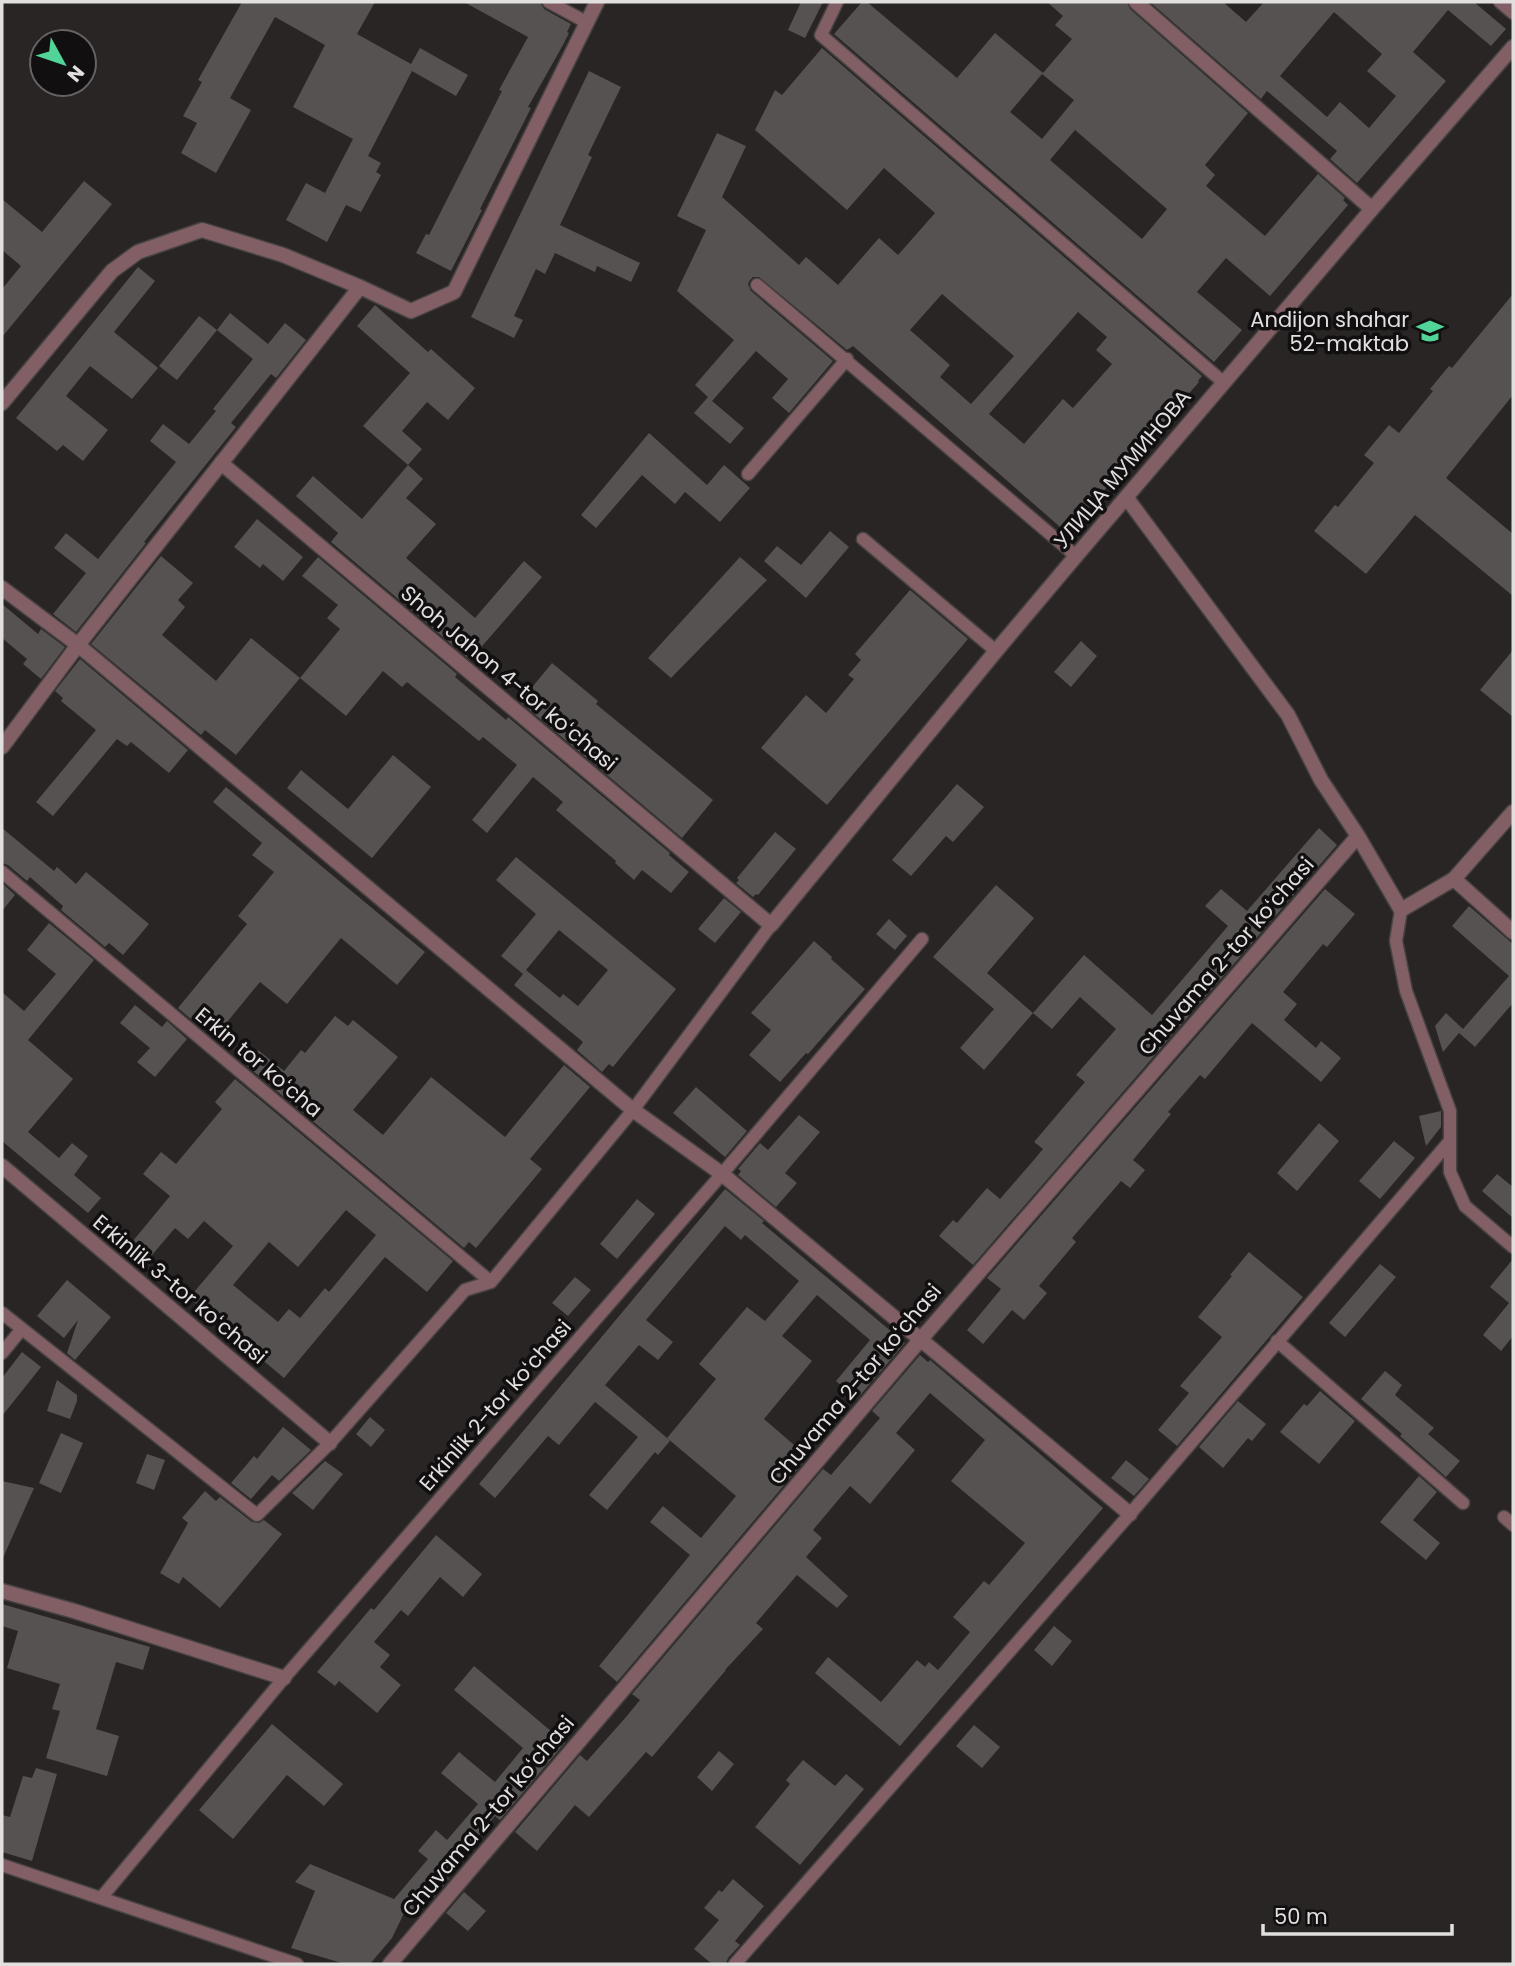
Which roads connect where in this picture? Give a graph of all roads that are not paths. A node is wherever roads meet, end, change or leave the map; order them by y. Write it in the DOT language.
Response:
graph roads {
  1 [pos="549,2"];
  2 [pos="597,2"];
  3 [pos="836,2"];
  4 [pos="1136,2"];
  5 [pos="1500,2"];
  6 [pos="1513,13"];
  7 [pos="586,22"];
  8 [pos="1513,47"];
  9 [pos="1372,209"];
  10 [pos="757,285"];
  11 [pos="359,287"];
  12 [pos="847,359"];
  13 [pos="1223,382"];
  14 [pos="2,403"];
  15 [pos="220,463"];
  16 [pos="748,474"];
  17 [pos="1126,497"];
  18 [pos="863,539"];
  19 [pos="1076,556"];
  20 [pos="2,588"];
  21 [pos="78,645"];
  22 [pos="996,651"];
  23 [pos="2,747"];
  24 [pos="1513,812"];
  25 [pos="1358,836"];
  26 [pos="2,872"];
  27 [pos="1454,879"];
  28 [pos="1401,910"];
  29 [pos="771,925"];
  30 [pos="1513,932"];
  31 [pos="922,939"];
  32 [pos="633,1110"];
  33 [pos="1450,1142"];
  34 [pos="2,1167"];
  35 [pos="722,1174"];
  36 [pos="1513,1247"];
  37 [pos="491,1282"];
  38 [pos="2,1313"];
  39 [pos="21,1330"];
  40 [pos="921,1339"];
  41 [pos="1278,1341"];
  42 [pos="2,1353"];
  43 [pos="331,1443"];
  44 [pos="1463,1503"];
  45 [pos="1130,1514"];
  46 [pos="2,1591"];
  47 [pos="284,1678"];
  48 [pos="2,1864"];
  49 [pos="101,1898"];
  50 [pos="297,1964"];
  51 [pos="390,1964"];
  52 [pos="735,1964"];
  1 -- 7 [label="lane"];
  2 -- 7 [label="street"];
  3 -- 13 [label="lane"];
  4 -- 9 [label="street"];
  5 -- 6 [label="lane"];
  7 -- 11 [label="street"];
  8 -- 9 [label="street, УЛИЦА МУМИНОВА"];
  9 -- 13 [label="street, УЛИЦА МУМИНОВА"];
  10 -- 12 [label="lane"];
  11 -- 14 [label="street"];
  11 -- 15 [label="street"];
  12 -- 16 [label="lane"];
  12 -- 19 [label="lane"];
  13 -- 17 [label="street, УЛИЦА МУМИНОВА"];
  15 -- 21 [label="street"];
  15 -- 29 [label="street, Shoh Jahon 4-tor koʻchasi"];
  17 -- 19 [label="street, УЛИЦА МУМИНОВА"];
  17 -- 25 [label="street"];
  18 -- 22 [label="lane"];
  19 -- 22 [label="street, УЛИЦА МУМИНОВА"];
  20 -- 21 [label="street"];
  21 -- 23 [label="street"];
  21 -- 32 [label="street"];
  22 -- 29 [label="street, УЛИЦА МУМИНОВА"];
  24 -- 27 [label="street"];
  25 -- 28 [label="street"];
  25 -- 40 [label="street, Chuvama 2-tor koʻchasi"];
  26 -- 37 [label="lane, Erkin tor koʻcha"];
  27 -- 28 [label="street"];
  27 -- 30 [label="street"];
  28 -- 33 [label="lane"];
  29 -- 32 [label="lane"];
  31 -- 35 [label="lane, Erkinlik 2-tor koʻchasi"];
  32 -- 35 [label="street"];
  32 -- 37 [label="lane"];
  33 -- 36 [label="lane"];
  33 -- 41 [label="lane"];
  34 -- 43 [label="street, Erkinlik 3-tor koʻchasi"];
  35 -- 40 [label="street"];
  35 -- 47 [label="lane, Erkinlik 2-tor koʻchasi"];
  37 -- 43 [label="lane"];
  38 -- 39 [label="lane"];
  39 -- 42 [label="lane"];
  39 -- 43 [label="lane"];
  40 -- 45 [label="street"];
  40 -- 51 [label="street, Chuvama 2-tor koʻchasi"];
  41 -- 44 [label="lane"];
  41 -- 45 [label="lane"];
  45 -- 52 [label="lane"];
  46 -- 47 [label="street"];
  47 -- 49 [label="lane, Erkinlik 2-tor koʻchasi"];
  48 -- 49 [label="lane"];
  49 -- 50 [label="lane"];
}
